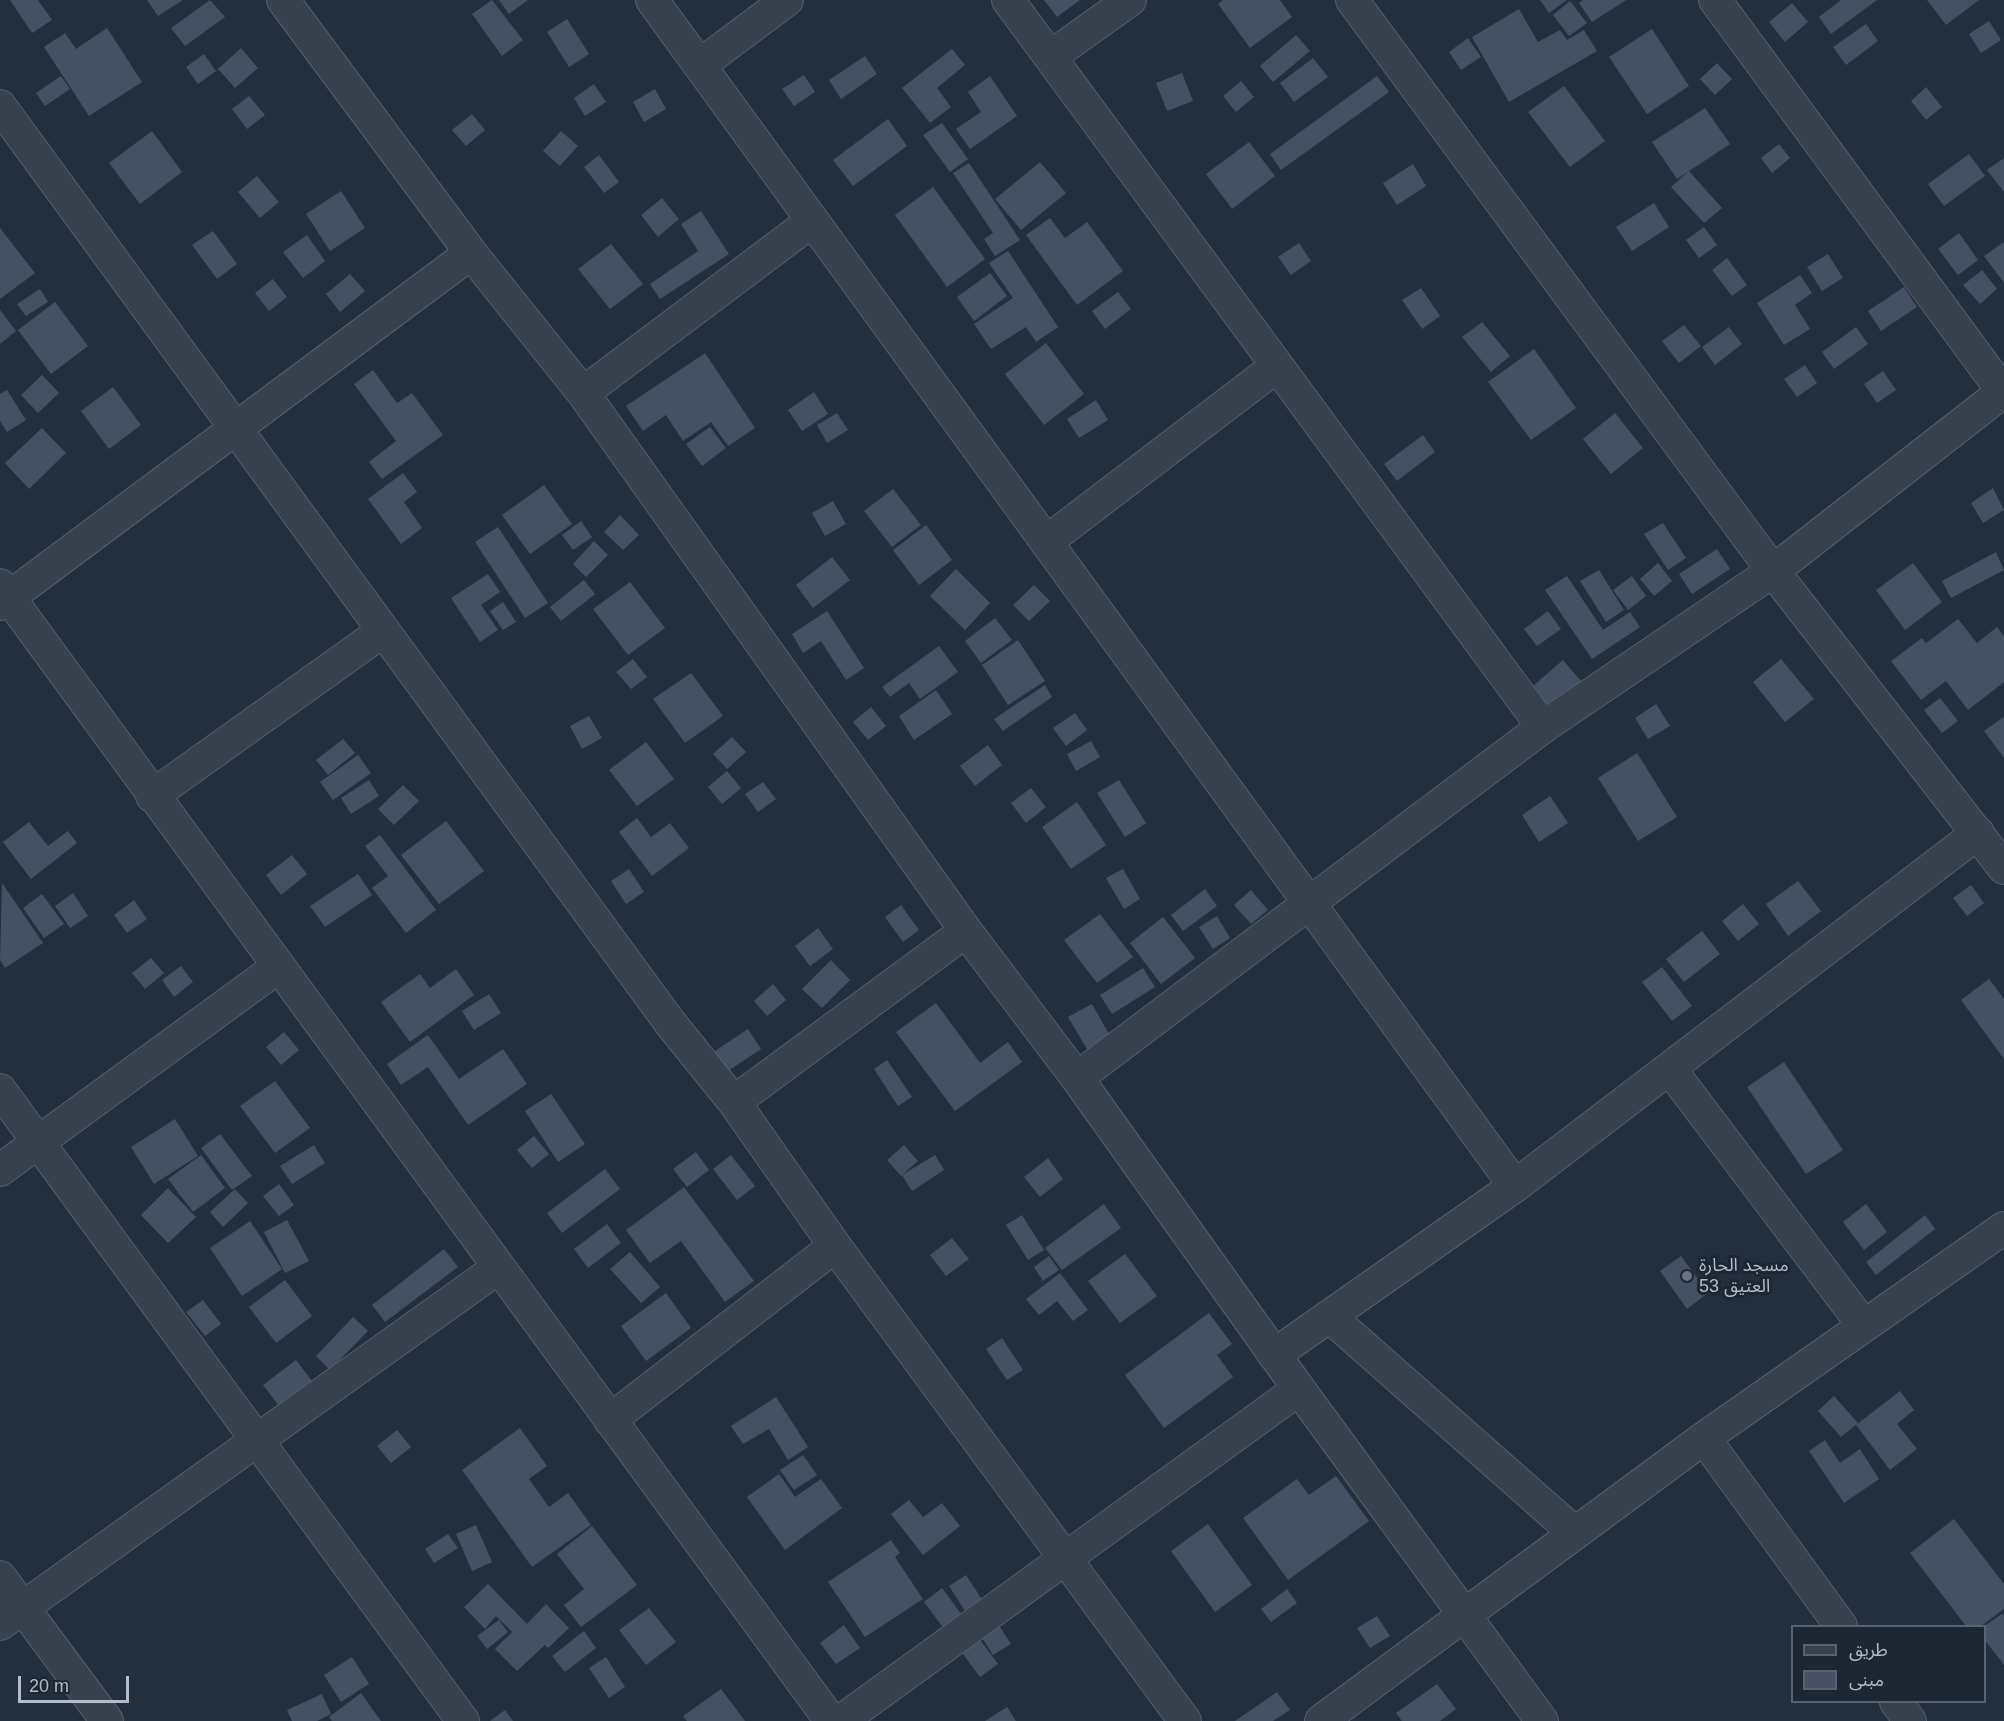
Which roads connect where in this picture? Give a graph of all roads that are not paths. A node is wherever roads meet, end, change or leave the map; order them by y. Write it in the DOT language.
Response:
graph roads {
  1 [pos="283,0"];
  2 [pos="652,0"];
  3 [pos="787,0"];
  4 [pos="1008,0"];
  5 [pos="1130,0"];
  6 [pos="1352,0"];
  7 [pos="1715,0"];
  8 [pos="1050,57"];
  9 [pos="699,65"];
  10 [pos="0,106"];
  11 [pos="812,221"];
  12 [pos="471,253"];
  13 [pos="1277,366"];
  14 [pos="2004,392"];
  15 [pos="583,393"];
  16 [pos="234,428"];
  17 [pos="1046,542"];
  18 [pos="1773,571"];
  19 [pos="3,595"];
  20 [pos="383,631"];
  21 [pos="1543,727"];
  22 [pos="152,796"];
  23 [pos="1978,833"];
  24 [pos="2004,868"];
  25 [pos="1309,903"];
  26 [pos="966,931"];
  27 [pos="278,967"];
  28 [pos="1670,1069"];
  29 [pos="1077,1078"];
  30 [pos="0,1090"];
  31 [pos="734,1102"];
  32 [pos="38,1143"];
  33 [pos="0,1170"];
  34 [pos="1515,1186"];
  35 [pos="2004,1228"];
  36 [pos="835,1246"];
  37 [pos="498,1268"];
  38 [pos="1329,1316"];
  39 [pos="1864,1326"];
  40 [pos="1274,1355"];
  41 [pos="1299,1389"];
  42 [pos="610,1420"];
  43 [pos="1704,1438"];
  44 [pos="257,1440"];
  45 [pos="1575,1533"];
  46 [pos="1064,1559"];
  47 [pos="0,1577"];
  48 [pos="1464,1614"];
  49 [pos="11,1616"];
  50 [pos="1840,1625"];
  51 [pos="1897,1703"];
  52 [pos="107,1721"];
  53 [pos="463,1721"];
  54 [pos="831,1721"];
  55 [pos="841,1721"];
  56 [pos="1185,1721"];
  57 [pos="1321,1721"];
  58 [pos="1542,1721"];
  59 [pos="1910,1721"];
  1 -- 12 [label="street"];
  2 -- 9 [label="street"];
  3 -- 9 [label="street"];
  4 -- 8 [label="street"];
  5 -- 8 [label="street"];
  6 -- 18 [label="street"];
  7 -- 14 [label="street"];
  8 -- 13 [label="street"];
  9 -- 11 [label="street"];
  10 -- 16 [label="street"];
  11 -- 15 [label="street"];
  11 -- 17 [label="street"];
  12 -- 15 [label="street"];
  12 -- 16 [label="street"];
  13 -- 17 [label="street"];
  13 -- 21 [label="street"];
  14 -- 18 [label="street"];
  15 -- 26 [label="street"];
  16 -- 19 [label="street"];
  16 -- 20 [label="street"];
  17 -- 25 [label="street"];
  18 -- 21 [label="street"];
  18 -- 23 [label="street"];
  19 -- 22 [label="street"];
  20 -- 22 [label="street"];
  20 -- 31 [label="street"];
  21 -- 25 [label="street"];
  22 -- 27 [label="street"];
  23 -- 24 [label="street"];
  23 -- 28 [label="street"];
  25 -- 29 [label="street"];
  25 -- 34 [label="street"];
  26 -- 29 [label="street"];
  26 -- 31 [label="street"];
  27 -- 32 [label="street"];
  27 -- 37 [label="street"];
  28 -- 34 [label="street"];
  28 -- 39 [label="street"];
  29 -- 40 [label="street"];
  30 -- 32 [label="street"];
  31 -- 36 [label="street"];
  32 -- 33 [label="street"];
  32 -- 44 [label="street"];
  34 -- 38 [label="street"];
  35 -- 39 [label="street"];
  36 -- 42 [label="street"];
  36 -- 46 [label="street"];
  37 -- 42 [label="street"];
  37 -- 44 [label="street"];
  38 -- 40 [label="street"];
  38 -- 45 [label="street"];
  39 -- 43 [label="street"];
  40 -- 41 [label="street"];
  41 -- 46 [label="street"];
  41 -- 48 [label="street"];
  42 -- 54 [label="street"];
  43 -- 45 [label="street"];
  43 -- 50 [label="street"];
  44 -- 49 [label="street"];
  44 -- 53 [label="street"];
  45 -- 48 [label="street"];
  46 -- 55 [label="street"];
  46 -- 56 [label="street"];
  47 -- 49 [label="street"];
  48 -- 57 [label="street"];
  48 -- 58 [label="street"];
  49 -- 52 [label="street"];
  51 -- 59 [label="street"];
}
